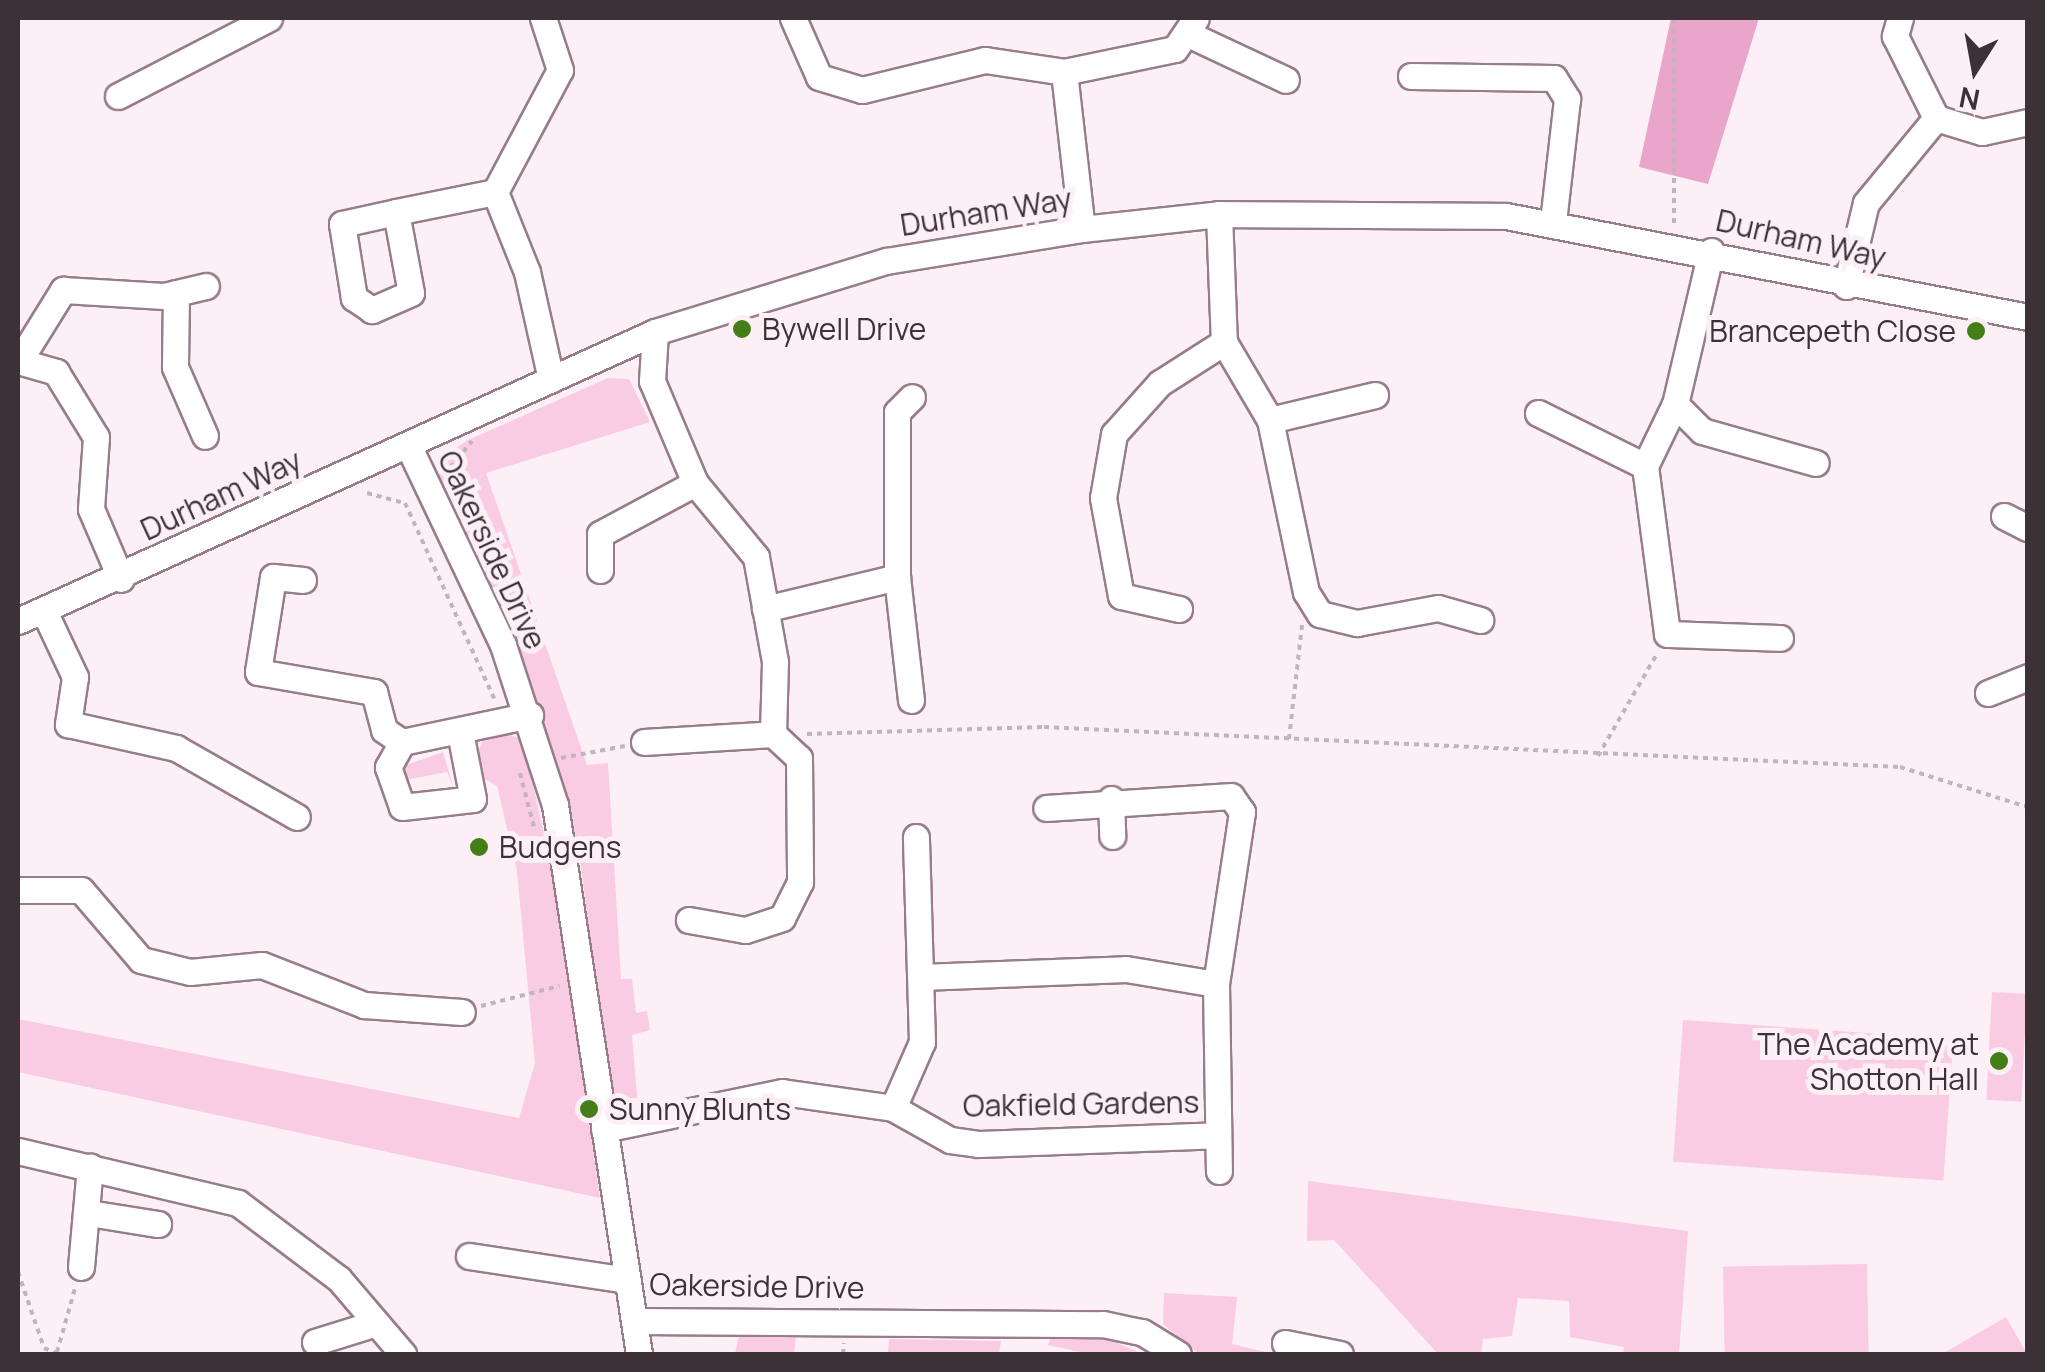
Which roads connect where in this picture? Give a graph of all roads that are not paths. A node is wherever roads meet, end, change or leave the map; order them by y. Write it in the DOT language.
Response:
graph roads {
  1 [pos="269,18"];
  2 [pos="543,18"];
  3 [pos="793,18"];
  4 [pos="1900,18"];
  5 [pos="1192,26"];
  6 [pos="1064,72"];
  7 [pos="1411,76"];
  8 [pos="1286,80"];
  9 [pos="118,96"];
  10 [pos="1936,118"];
  11 [pos="2028,122"];
  12 [pos="496,192"];
  13 [pos="396,212"];
  14 [pos="1218,214"];
  15 [pos="1553,222"];
  16 [pos="1082,229"];
  17 [pos="1711,251"];
  18 [pos="206,286"];
  19 [pos="1846,286"];
  20 [pos="176,293"];
  21 [pos="2028,317"];
  22 [pos="655,332"];
  23 [pos="1224,342"];
  24 [pos="18,361"];
  25 [pos="551,380"];
  26 [pos="1375,396"];
  27 [pos="912,397"];
  28 [pos="1675,404"];
  29 [pos="1538,412"];
  30 [pos="1270,420"];
  31 [pos="204,436"];
  32 [pos="408,445"];
  33 [pos="1816,464"];
  34 [pos="1644,466"];
  35 [pos="695,483"];
  36 [pos="2004,516"];
  37 [pos="2028,528"];
  38 [pos="600,570"];
  39 [pos="897,577"];
  40 [pos="120,579"];
  41 [pos="304,580"];
  42 [pos="1179,609"];
  43 [pos="765,610"];
  44 [pos="44,611"];
  45 [pos="1480,620"];
  46 [pos="18,621"];
  47 [pos="1780,638"];
  48 [pos="2028,677"];
  49 [pos="1988,693"];
  50 [pos="911,700"];
  51 [pos="530,715"];
  52 [pos="772,734"];
  53 [pos="461,736"];
  54 [pos="402,742"];
  55 [pos="644,742"];
  56 [pos="1111,799"];
  57 [pos="1046,808"];
  58 [pos="297,817"];
  59 [pos="1112,836"];
  60 [pos="916,837"];
  61 [pos="18,890"];
  62 [pos="690,920"];
  63 [pos="921,976"];
  64 [pos="1216,984"];
  65 [pos="462,1012"];
  66 [pos="893,1108"];
  67 [pos="604,1130"];
  68 [pos="1218,1134"];
  69 [pos="18,1151"];
  70 [pos="90,1166"];
  71 [pos="1219,1171"];
  72 [pos="89,1213"];
  73 [pos="158,1224"];
  74 [pos="469,1256"];
  75 [pos="80,1267"];
  76 [pos="627,1280"];
  77 [pos="637,1322"];
  78 [pos="376,1324"];
  79 [pos="315,1342"];
  80 [pos="1285,1343"];
  81 [pos="403,1354"];
  82 [pos="639,1354"];
  83 [pos="1178,1354"];
  84 [pos="1340,1354"];
  1 -- 9 [label="street"];
  2 -- 12 [label="street"];
  3 -- 6 [label="street"];
  4 -- 10 [label="street"];
  5 -- 6 [label="street"];
  5 -- 8 [label="street"];
  6 -- 16 [label="street"];
  7 -- 15 [label="street"];
  10 -- 11 [label="street"];
  10 -- 19 [label="street"];
  12 -- 13 [label="street"];
  12 -- 25 [label="street"];
  14 -- 15 [label="street, Durham Way"];
  14 -- 16 [label="street, Durham Way"];
  14 -- 23 [label="street"];
  15 -- 17 [label="street, Durham Way"];
  16 -- 22 [label="street, Durham Way"];
  17 -- 19 [label="street, Durham Way"];
  17 -- 28 [label="street"];
  18 -- 20 [label="street"];
  19 -- 21 [label="street, Durham Way"];
  20 -- 24 [label="street"];
  20 -- 31 [label="street"];
  22 -- 25 [label="street, Durham Way"];
  22 -- 35 [label="street"];
  23 -- 30 [label="street"];
  23 -- 42 [label="street"];
  24 -- 40 [label="street"];
  25 -- 32 [label="street, Durham Way"];
  26 -- 30 [label="street"];
  27 -- 39 [label="street"];
  28 -- 33 [label="street"];
  28 -- 34 [label="street"];
  29 -- 34 [label="street"];
  30 -- 45 [label="street"];
  32 -- 40 [label="street, Durham Way"];
  32 -- 51 [label="street, Oakerside Drive"];
  34 -- 47 [label="street"];
  35 -- 38 [label="street"];
  35 -- 43 [label="street"];
  36 -- 37 [label="street"];
  39 -- 43 [label="street"];
  39 -- 50 [label="street"];
  40 -- 44 [label="street, Durham Way"];
  41 -- 54 [label="street"];
  43 -- 52 [label="street"];
  44 -- 46 [label="street, Durham Way"];
  44 -- 58 [label="street"];
  48 -- 49 [label="street"];
  51 -- 53 [label="street"];
  51 -- 67 [label="street, Oakerside Drive"];
  52 -- 55 [label="street"];
  52 -- 62 [label="street"];
  53 -- 54 [label="street"];
  53 -- 54 [label="street"];
  56 -- 57 [label="street, Oakfield Gardens"];
  56 -- 59 [label="street"];
  56 -- 64 [label="street, Oakfield Gardens"];
  60 -- 63 [label="street"];
  61 -- 65 [label="street"];
  63 -- 64 [label="street"];
  63 -- 66 [label="street"];
  64 -- 68 [label="street, Oakfield Gardens"];
  66 -- 67 [label="street, Oakfield Gardens"];
  66 -- 68 [label="street, Oakfield Gardens"];
  67 -- 76 [label="street, Oakerside Drive"];
  68 -- 71 [label="street, Oakfield Gardens"];
  69 -- 70 [label="street"];
  70 -- 72 [label="street"];
  70 -- 78 [label="street"];
  72 -- 73 [label="street"];
  72 -- 75 [label="street"];
  74 -- 76 [label="street"];
  76 -- 77 [label="street, Oakerside Drive"];
  77 -- 82 [label="street"];
  77 -- 83 [label="street, Oakerside Drive"];
  78 -- 79 [label="street"];
  78 -- 81 [label="street"];
  80 -- 84 [label="street"];
}
